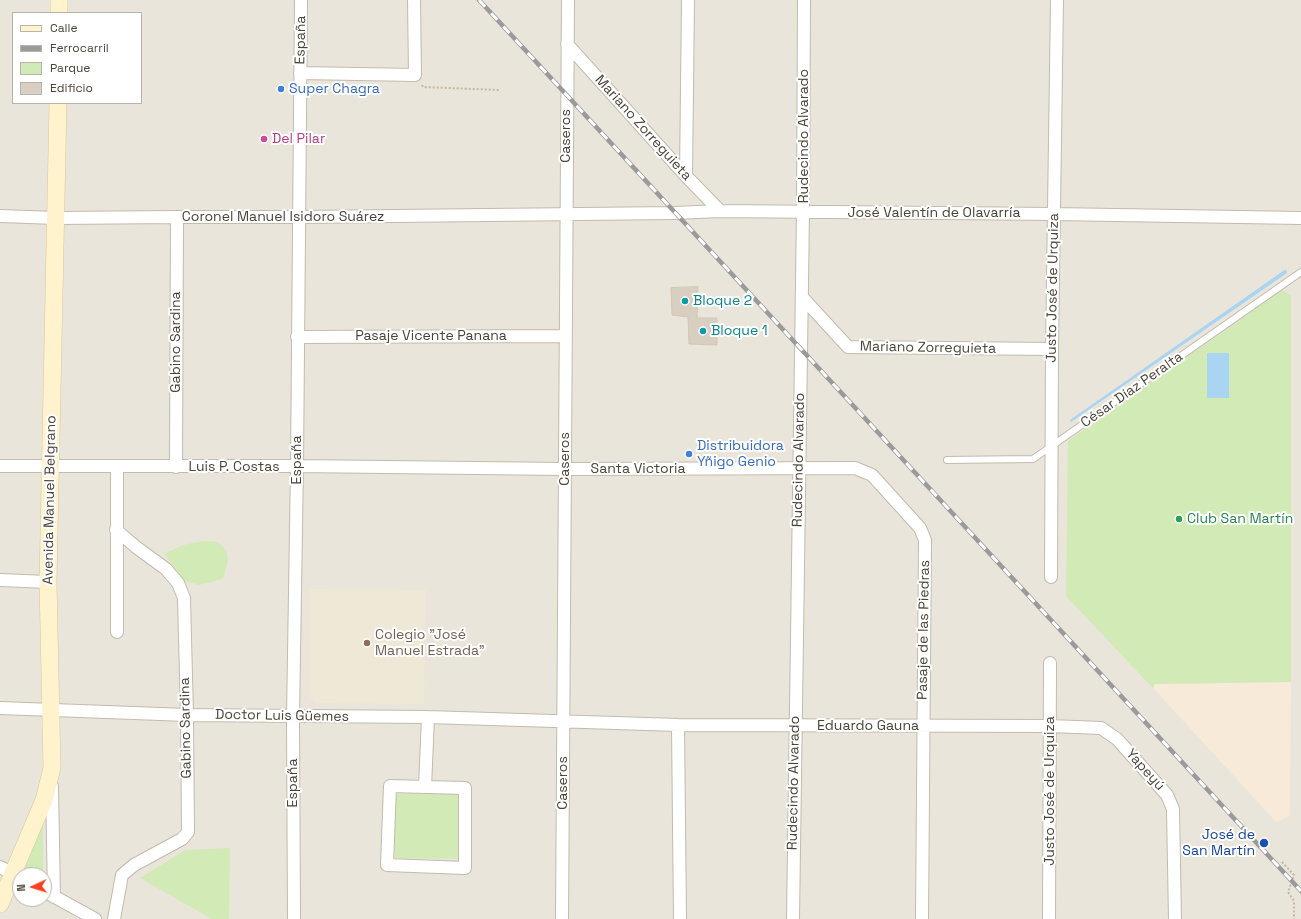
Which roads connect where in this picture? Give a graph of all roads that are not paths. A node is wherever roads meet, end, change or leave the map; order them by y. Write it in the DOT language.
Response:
graph roads {
  1 [pos="59,0"];
  2 [pos="302,0"];
  3 [pos="414,0"];
  4 [pos="568,0"];
  5 [pos="688,0"];
  6 [pos="804,0"];
  7 [pos="1057,0"];
  8 [pos="59,12"];
  9 [pos="567,44"];
  10 [pos="300,73"];
  11 [pos="58,104"];
  12 [pos="686,176"];
  13 [pos="720,211"];
  14 [pos="803,212"];
  15 [pos="567,214"];
  16 [pos="1054,214"];
  17 [pos="0,216"];
  18 [pos="177,217"];
  19 [pos="56,218"];
  20 [pos="299,218"];
  21 [pos="1301,218"];
  22 [pos="1301,272"];
  23 [pos="802,297"];
  24 [pos="565,336"];
  25 [pos="297,337"];
  26 [pos="1052,350"];
  27 [pos="1052,445"];
  28 [pos="948,460"];
  29 [pos="0,466"];
  30 [pos="117,466"];
  31 [pos="297,466"];
  32 [pos="51,467"];
  33 [pos="176,467"];
  34 [pos="798,468"];
  35 [pos="856,468"];
  36 [pos="564,469"];
  37 [pos="116,530"];
  38 [pos="1051,577"];
  39 [pos="0,580"];
  40 [pos="48,582"];
  41 [pos="117,632"];
  42 [pos="1050,663"];
  43 [pos="0,708"];
  44 [pos="50,710"];
  45 [pos="187,715"];
  46 [pos="292,717"];
  47 [pos="428,717"];
  48 [pos="564,720"];
  49 [pos="678,725"];
  50 [pos="795,725"];
  51 [pos="923,726"];
  52 [pos="1050,726"];
  53 [pos="1100,728"];
  54 [pos="52,768"];
  55 [pos="424,787"];
  56 [pos="50,867"];
  57 [pos="11,873"];
  58 [pos="52,896"];
  59 [pos="0,904"];
  60 [pos="95,919"];
  61 [pos="114,919"];
  62 [pos="294,919"];
  63 [pos="562,919"];
  64 [pos="680,919"];
  65 [pos="793,919"];
  66 [pos="922,919"];
  67 [pos="1049,919"];
  68 [pos="1175,919"];
  1 -- 8 [label="main road"];
  2 -- 10 [label="street, España"];
  3 -- 10 [label="street"];
  4 -- 9 [label="street, Caseros"];
  5 -- 12 [label="street"];
  6 -- 14 [label="street, Rudecindo Alvarado"];
  7 -- 16 [label="street, Justo José de Urquiza"];
  9 -- 12 [label="street, Mariano Zorreguieta"];
  9 -- 15 [label="street, Caseros"];
  10 -- 20 [label="street, España"];
  11 -- 19 [label="main road, Avenida Manuel Belgrano"];
  12 -- 13 [label="street, Mariano Zorreguieta"];
  13 -- 14 [label="street, José Valentín de Olavarría"];
  13 -- 15 [label="street, José Valentín de Olavarría"];
  14 -- 16 [label="street, José Valentín de Olavarría"];
  14 -- 23 [label="street, Rudecindo Alvarado"];
  15 -- 20 [label="street, Coronel Manuel Isidoro Suárez"];
  15 -- 24 [label="street, Caseros"];
  16 -- 21 [label="street, José Valentín de Olavarría"];
  16 -- 26 [label="street, Justo José de Urquiza"];
  17 -- 19 [label="street, Coronel Manuel Isidoro Suárez"];
  18 -- 19 [label="street, Coronel Manuel Isidoro Suárez"];
  18 -- 20 [label="street, Coronel Manuel Isidoro Suárez"];
  18 -- 33 [label="street, Gabino Sardina"];
  19 -- 32 [label="main road, Avenida Manuel Belgrano"];
  20 -- 25 [label="street, España"];
  22 -- 27 [label="lane, César Díaz Peralta"];
  23 -- 26 [label="street, Mariano Zorreguieta"];
  23 -- 34 [label="street, Rudecindo Alvarado"];
  24 -- 25 [label="street, Pasaje Vicente Panana"];
  24 -- 36 [label="street, Caseros"];
  25 -- 31 [label="street, España"];
  26 -- 27 [label="street, Justo José de Urquiza"];
  27 -- 28 [label="lane, César Díaz Peralta"];
  27 -- 38 [label="street, Justo José de Urquiza"];
  29 -- 32 [label="street, Luis P. Costas"];
  30 -- 32 [label="street, Luis P. Costas"];
  30 -- 33 [label="street, Luis P. Costas"];
  30 -- 37 [label="street"];
  31 -- 33 [label="street, Luis P. Costas"];
  31 -- 36 [label="street, Luis P. Costas"];
  31 -- 46 [label="street, España"];
  32 -- 40 [label="main road, Avenida Manuel Belgrano"];
  34 -- 35 [label="street, Santa Victoria"];
  34 -- 36 [label="street, Santa Victoria"];
  34 -- 50 [label="street, Rudecindo Alvarado"];
  35 -- 51 [label="street, Pasaje de las Piedras"];
  36 -- 48 [label="street, Caseros"];
  37 -- 41 [label="street"];
  37 -- 45 [label="street, Gabino Sardina"];
  39 -- 40 [label="street"];
  40 -- 44 [label="main road, Avenida Manuel Belgrano"];
  42 -- 52 [label="street, Justo José de Urquiza"];
  43 -- 44 [label="street, Doctor Luis Güemes"];
  44 -- 45 [label="street, Doctor Luis Güemes"];
  44 -- 54 [label="main road, Avenida Manuel Belgrano"];
  45 -- 46 [label="street, Doctor Luis Güemes"];
  45 -- 61 [label="street, Gabino Sardina"];
  46 -- 47 [label="street, Doctor Luis Güemes"];
  46 -- 62 [label="street, España"];
  47 -- 48 [label="street, Doctor Luis Güemes"];
  47 -- 55 [label="street"];
  48 -- 49 [label="street, Eduardo Gauna"];
  48 -- 63 [label="street, Caseros"];
  49 -- 50 [label="street, Eduardo Gauna"];
  49 -- 64 [label="street"];
  50 -- 51 [label="street, Eduardo Gauna"];
  50 -- 65 [label="street, Rudecindo Alvarado"];
  51 -- 52 [label="street, Eduardo Gauna"];
  51 -- 66 [label="street, Pasaje de las Piedras"];
  52 -- 53 [label="street, Eduardo Gauna"];
  52 -- 67 [label="street, Justo José de Urquiza"];
  53 -- 68 [label="street, Yapeyú"];
  54 -- 56 [label="street, Avenida Manuel Belgrano"];
  54 -- 57 [label="main road"];
  55 -- 55 [label="street"];
  57 -- 59 [label="main road"];
  58 -- 60 [label="street"];
}
